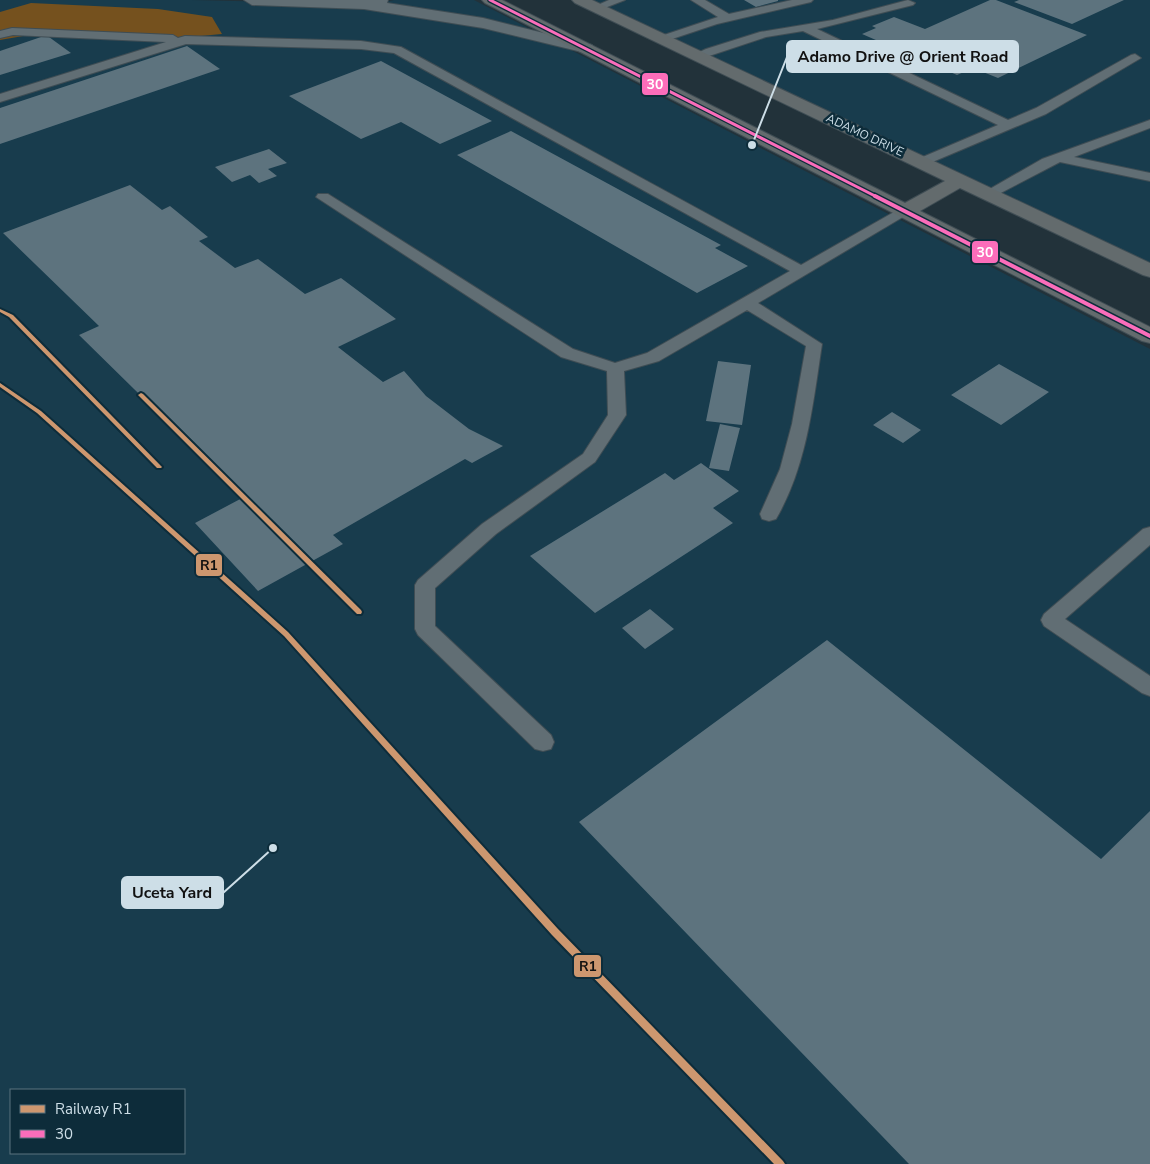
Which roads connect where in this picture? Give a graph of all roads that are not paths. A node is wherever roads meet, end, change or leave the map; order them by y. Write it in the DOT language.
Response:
graph roads {
  1 [pos="252,0"];
  2 [pos="384,0"];
  3 [pos="490,0"];
  4 [pos="580,0"];
  5 [pos="620,0"];
  6 [pos="697,0"];
  7 [pos="807,0"];
  8 [pos="909,3"];
  9 [pos="364,4"];
  10 [pos="597,8"];
  11 [pos="728,18"];
  12 [pos="805,27"];
  13 [pos="0,35"];
  14 [pos="662,39"];
  15 [pos="185,40"];
  16 [pos="586,48"];
  17 [pos="697,56"];
  18 [pos="1135,58"];
  19 [pos="0,98"];
  20 [pos="1150,124"];
  21 [pos="1008,126"];
  22 [pos="1060,158"];
  23 [pos="923,162"];
  24 [pos="1150,178"];
  25 [pos="960,180"];
  26 [pos="988,194"];
  27 [pos="323,197"];
  28 [pos="906,211"];
  29 [pos="801,271"];
  30 [pos="1150,272"];
  31 [pos="746,303"];
  32 [pos="1150,336"];
  33 [pos="615,368"];
  34 [pos="769,514"];
  35 [pos="1150,534"];
  36 [pos="1150,687"];
  37 [pos="543,742"];
  1 -- 9 [label="street"];
  2 -- 9 [label="street"];
  3 -- 16 [label="main road"];
  4 -- 10 [label="main road, ADAMO DRIVE"];
  5 -- 10 [label="lane"];
  6 -- 11 [label="lane"];
  7 -- 11 [label="lane"];
  8 -- 12 [label="lane"];
  9 -- 16 [label="street"];
  10 -- 14 [label="main road, ADAMO DRIVE"];
  11 -- 14 [label="lane"];
  12 -- 17 [label="lane"];
  12 -- 21 [label="lane"];
  13 -- 15 [label="lane"];
  14 -- 17 [label="main road, ADAMO DRIVE"];
  15 -- 19 [label="lane"];
  15 -- 29 [label="lane"];
  16 -- 28 [label="main road"];
  17 -- 23 [label="main road, ADAMO DRIVE"];
  18 -- 21 [label="lane"];
  20 -- 22 [label="lane"];
  21 -- 23 [label="lane"];
  22 -- 24 [label="lane"];
  22 -- 26 [label="lane"];
  23 -- 25 [label="main road, ADAMO DRIVE"];
  25 -- 26 [label="main road, ADAMO DRIVE"];
  25 -- 28 [label="main road"];
  26 -- 30 [label="main road, ADAMO DRIVE"];
  27 -- 33 [label="lane"];
  28 -- 29 [label="lane"];
  28 -- 32 [label="main road"];
  29 -- 31 [label="lane"];
  31 -- 33 [label="lane"];
  31 -- 34 [label="lane"];
  33 -- 37 [label="lane"];
  35 -- 36 [label="lane"];
}
